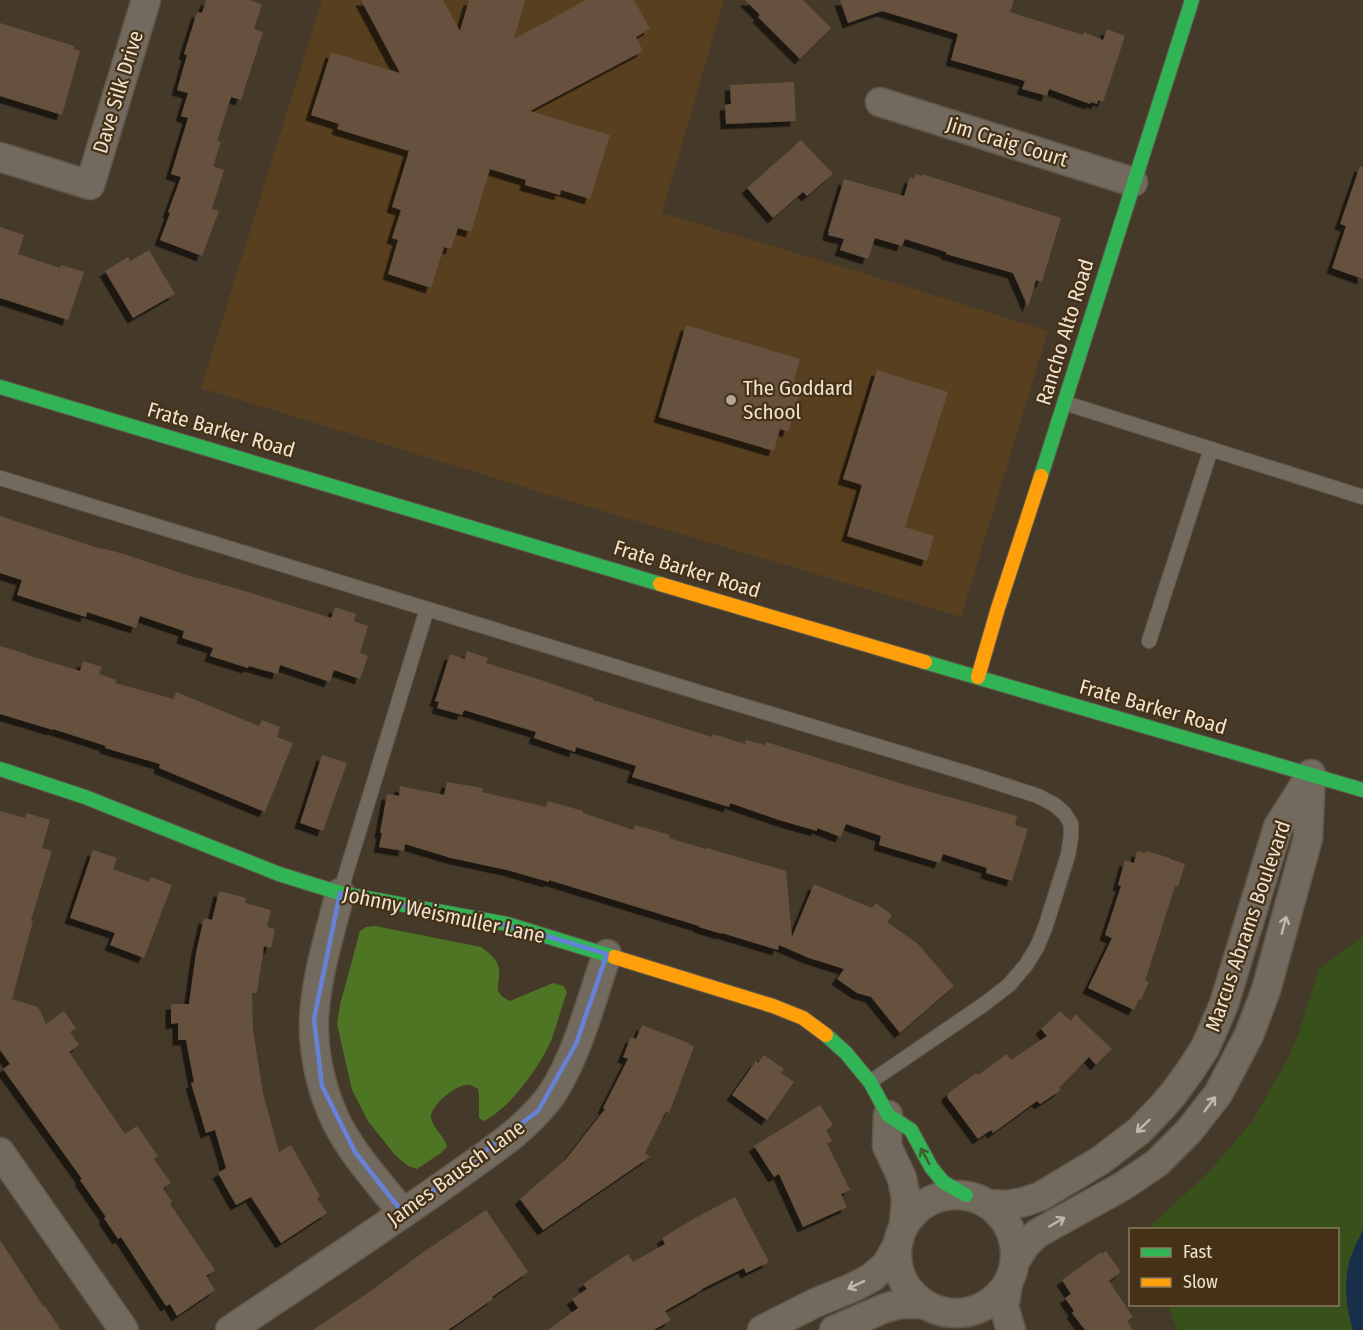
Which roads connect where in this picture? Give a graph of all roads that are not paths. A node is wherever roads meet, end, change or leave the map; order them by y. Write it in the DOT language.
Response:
graph roads {
  1 [pos="146,0"];
  2 [pos="1192,0"];
  3 [pos="880,102"];
  4 [pos="0,157"];
  5 [pos="1133,182"];
  6 [pos="0,387"];
  7 [pos="1065,403"];
  8 [pos="1210,448"];
  9 [pos="0,478"];
  10 [pos="1363,497"];
  11 [pos="427,609"];
  12 [pos="1149,641"];
  13 [pos="978,677"];
  14 [pos="0,770"];
  15 [pos="1311,774"];
  16 [pos="1363,790"];
  17 [pos="340,893"];
  18 [pos="607,954"];
  19 [pos="870,1082"];
  20 [pos="888,1115"];
  21 [pos="0,1152"];
  22 [pos="977,1200"];
  23 [pos="403,1213"];
  24 [pos="901,1235"];
  25 [pos="1012,1273"];
  26 [pos="924,1304"];
  27 [pos="951,1313"];
  28 [pos="124,1330"];
  29 [pos="230,1330"];
  30 [pos="762,1330"];
  31 [pos="834,1330"];
  32 [pos="974,1330"];
  33 [pos="1011,1330"];
  1 -- 4 [label="street, Dave Silk Drive"];
  2 -- 5 [label="street, Rancho Alto Road"];
  3 -- 5 [label="street, Jim Craig Court"];
  5 -- 7 [label="street, Rancho Alto Road"];
  6 -- 13 [label="street, Frate Barker Road"];
  7 -- 8 [label="lane"];
  7 -- 13 [label="street, Rancho Alto Road"];
  8 -- 10 [label="lane"];
  8 -- 12 [label="lane"];
  9 -- 11 [label="lane"];
  11 -- 17 [label="lane"];
  11 -- 19 [label="lane"];
  13 -- 15 [label="street, Frate Barker Road"];
  14 -- 17 [label="street, Johnny Weismuller Lane"];
  15 -- 16 [label="street, Frate Barker Road"];
  15 -- 22 [label="street, Marcus Abrams Boulevard, one-way"];
  25 -- 15 [label="street, Marcus Abrams Boulevard, one-way"];
  17 -- 18 [label="street, Johnny Weismuller Lane"];
  17 -- 23 [label="street"];
  18 -- 19 [label="street, Johnny Weismuller Lane"];
  18 -- 23 [label="street, James Bausch Lane"];
  19 -- 20 [label="street, Johnny Weismuller Lane"];
  22 -- 20 [label="street, Johnny Weismuller Lane, one-way"];
  20 -- 24 [label="street"];
  21 -- 28 [label="street"];
  22 -- 24 [label="street"];
  22 -- 25 [label="street"];
  23 -- 29 [label="street, James Bausch Lane"];
  24 -- 26 [label="street"];
  24 -- 30 [label="street, one-way"];
  25 -- 27 [label="street"];
  25 -- 33 [label="street"];
  26 -- 27 [label="street"];
  26 -- 31 [label="street"];
  27 -- 32 [label="street"];
}
